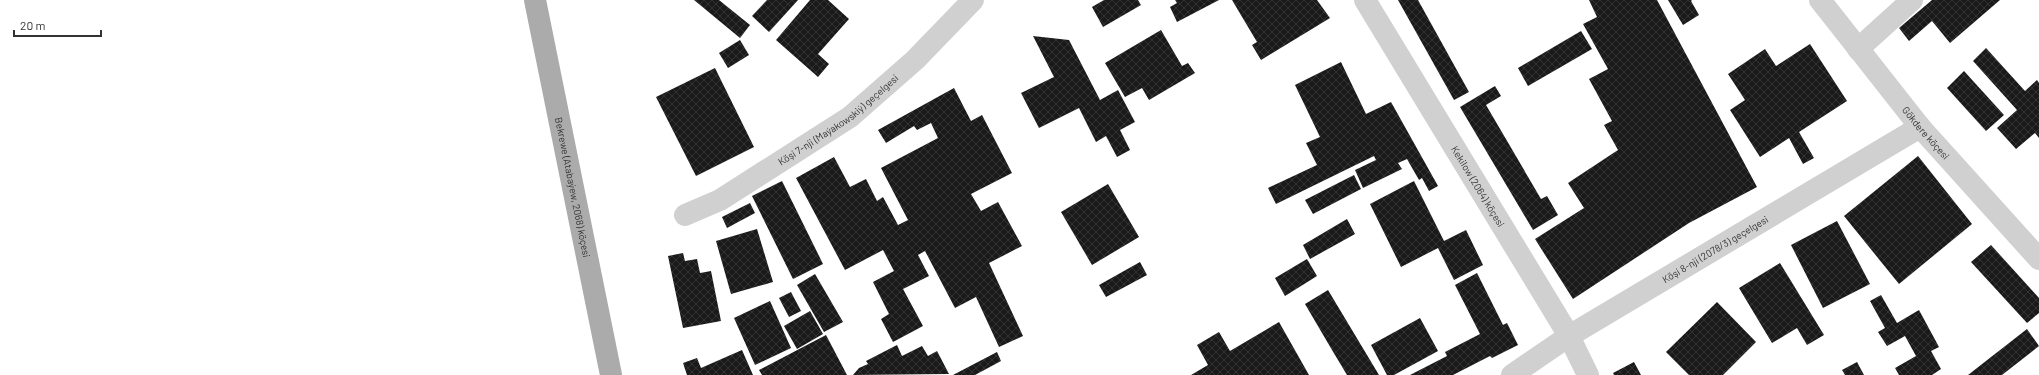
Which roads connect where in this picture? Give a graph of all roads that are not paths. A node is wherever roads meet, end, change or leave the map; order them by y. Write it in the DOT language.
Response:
graph roads {
  1 [pos="535,0"];
  2 [pos="972,0"];
  3 [pos="1365,0"];
  4 [pos="1820,0"];
  5 [pos="1912,0"];
  6 [pos="1858,49"];
  7 [pos="1920,127"];
  8 [pos="685,215"];
  9 [pos="2039,259"];
  10 [pos="1569,336"];
  11 [pos="611,375"];
  12 [pos="1512,375"];
  13 [pos="1588,375"];
  1 -- 11 [label="main road, Bekrewe (Atabaýew, 2068) köçesi"];
  2 -- 8 [label="street, Köşi 7-nji (Maýakowskiý) geçelgesi"];
  3 -- 10 [label="street, Kekilow (2064) köçesi"];
  4 -- 6 [label="street, Gökdere köçesi"];
  5 -- 6 [label="street"];
  6 -- 7 [label="street, Gökdere köçesi"];
  7 -- 9 [label="street, Gökdere köçesi"];
  7 -- 10 [label="street, Köşi 8-nji (2078/3) geçelgesi"];
  10 -- 12 [label="street, Köşi 8-nji (2078/3) geçelgesi"];
  10 -- 13 [label="street, Kekilow (2064) köçesi"];
}
